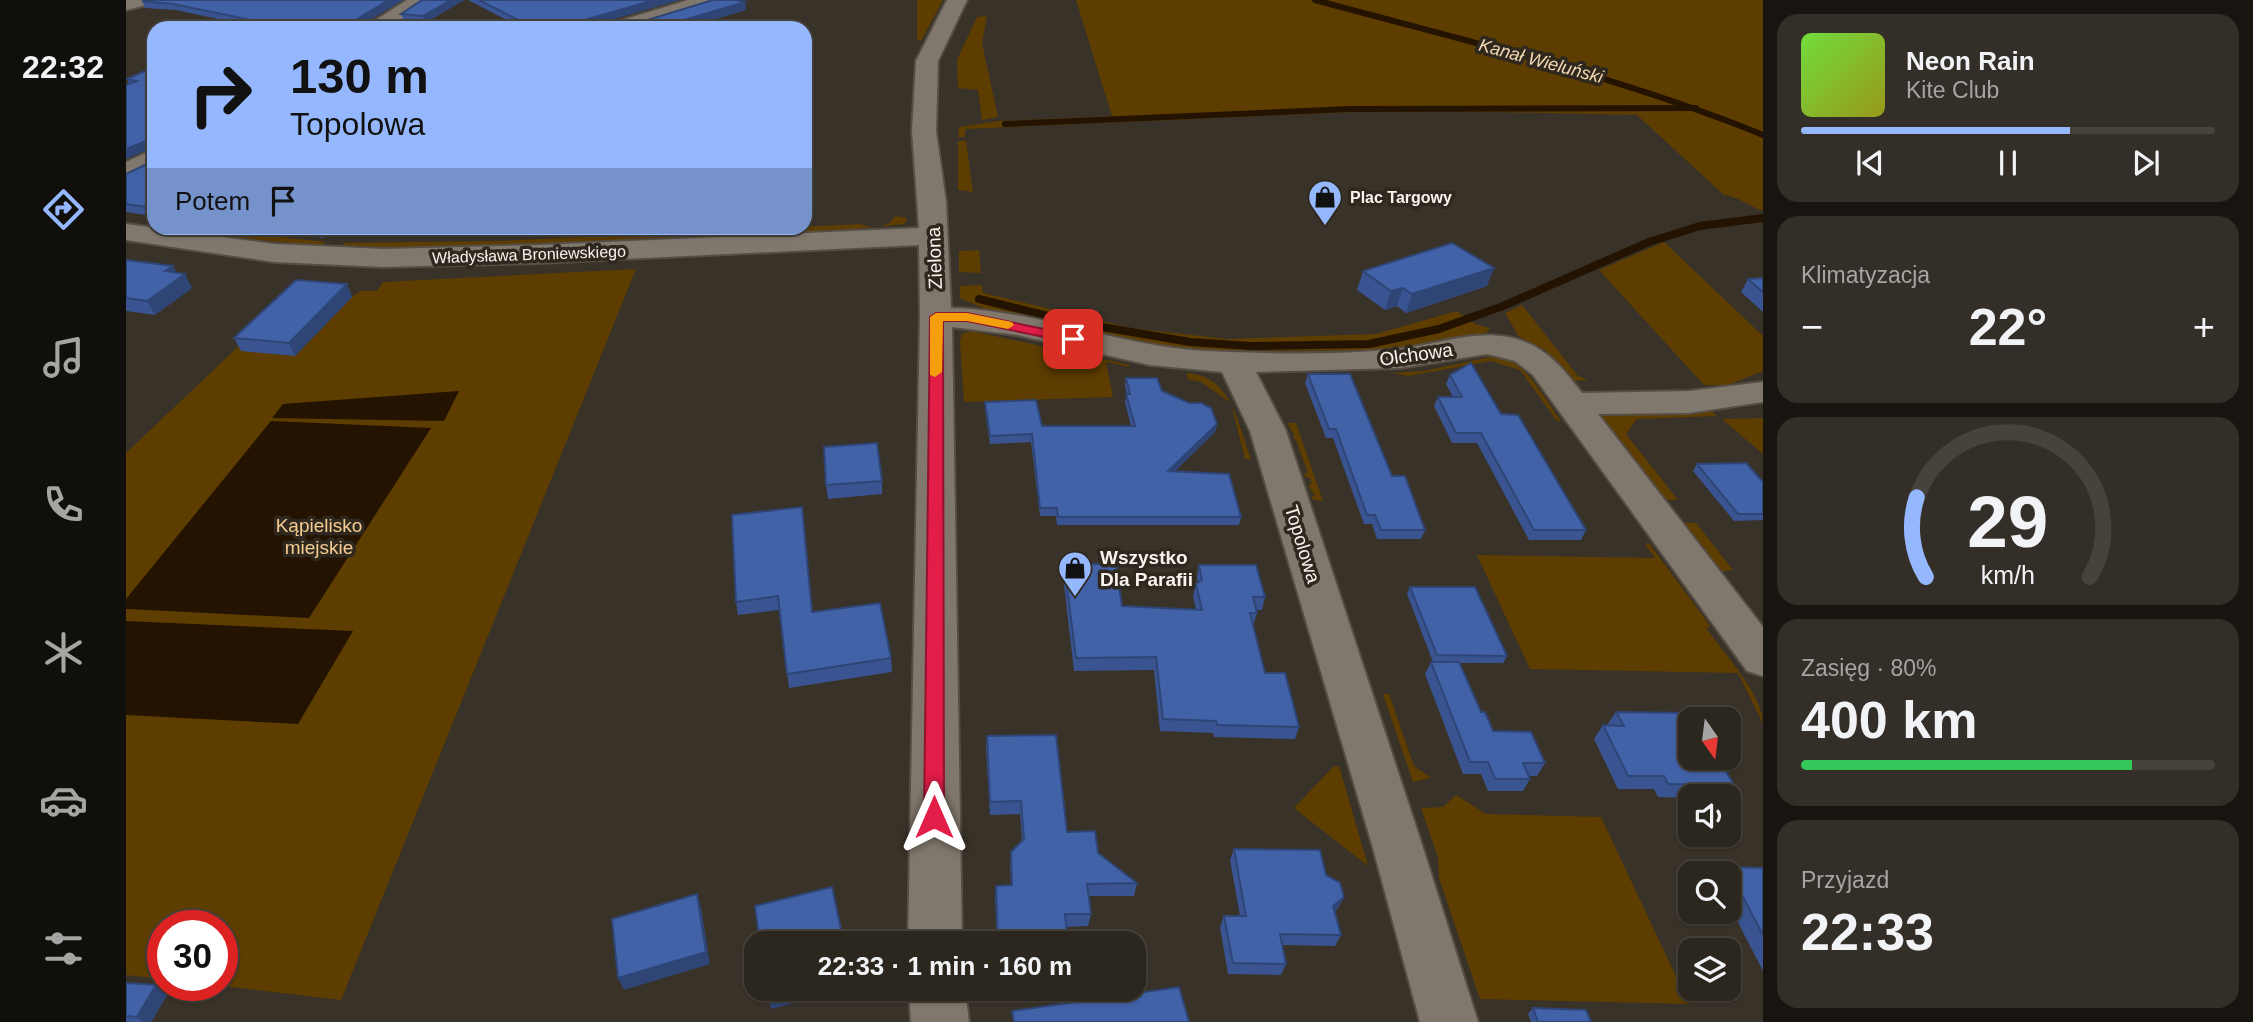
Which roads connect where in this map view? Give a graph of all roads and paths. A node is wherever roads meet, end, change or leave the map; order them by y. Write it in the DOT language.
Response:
graph roads {
  1 [pos="144,0"];
  2 [pos="421,0"];
  3 [pos="709,0"];
  4 [pos="957,0"];
  5 [pos="126,4"];
  6 [pos="385,21"];
  7 [pos="639,21"];
  8 [pos="147,161"];
  9 [pos="126,173"];
  10 [pos="126,232"];
  11 [pos="147,235"];
  12 [pos="147,235"];
  13 [pos="934,236"];
  14 [pos="936,317"];
  15 [pos="1235,360"];
  16 [pos="1763,392"];
  17 [pos="1571,404"];
  18 [pos="1763,659"];
  19 [pos="935,931"];
  20 [pos="938,1001"];
  21 [pos="940,1022"];
  22 [pos="1449,1022"];
  1 -- 5 [label="street"];
  2 -- 6 [label="street"];
  3 -- 7 [label="street"];
  4 -- 13 [label="street, Zielona"];
  8 -- 9 [label="street"];
  10 -- 12 [label="street, Władysława Broniewskiego"];
  11 -- 13 [label="street, Władysława Broniewskiego"];
  13 -- 14 [label="street, Zielona"];
  14 -- 15 [label="street"];
  14 -- 19 [label="street, Zielona"];
  15 -- 17 [label="street, Olchowa"];
  15 -- 22 [label="street, Topolowa"];
  16 -- 17 [label="street"];
  17 -- 18 [label="street, Olchowa"];
  20 -- 21 [label="street"];
}
